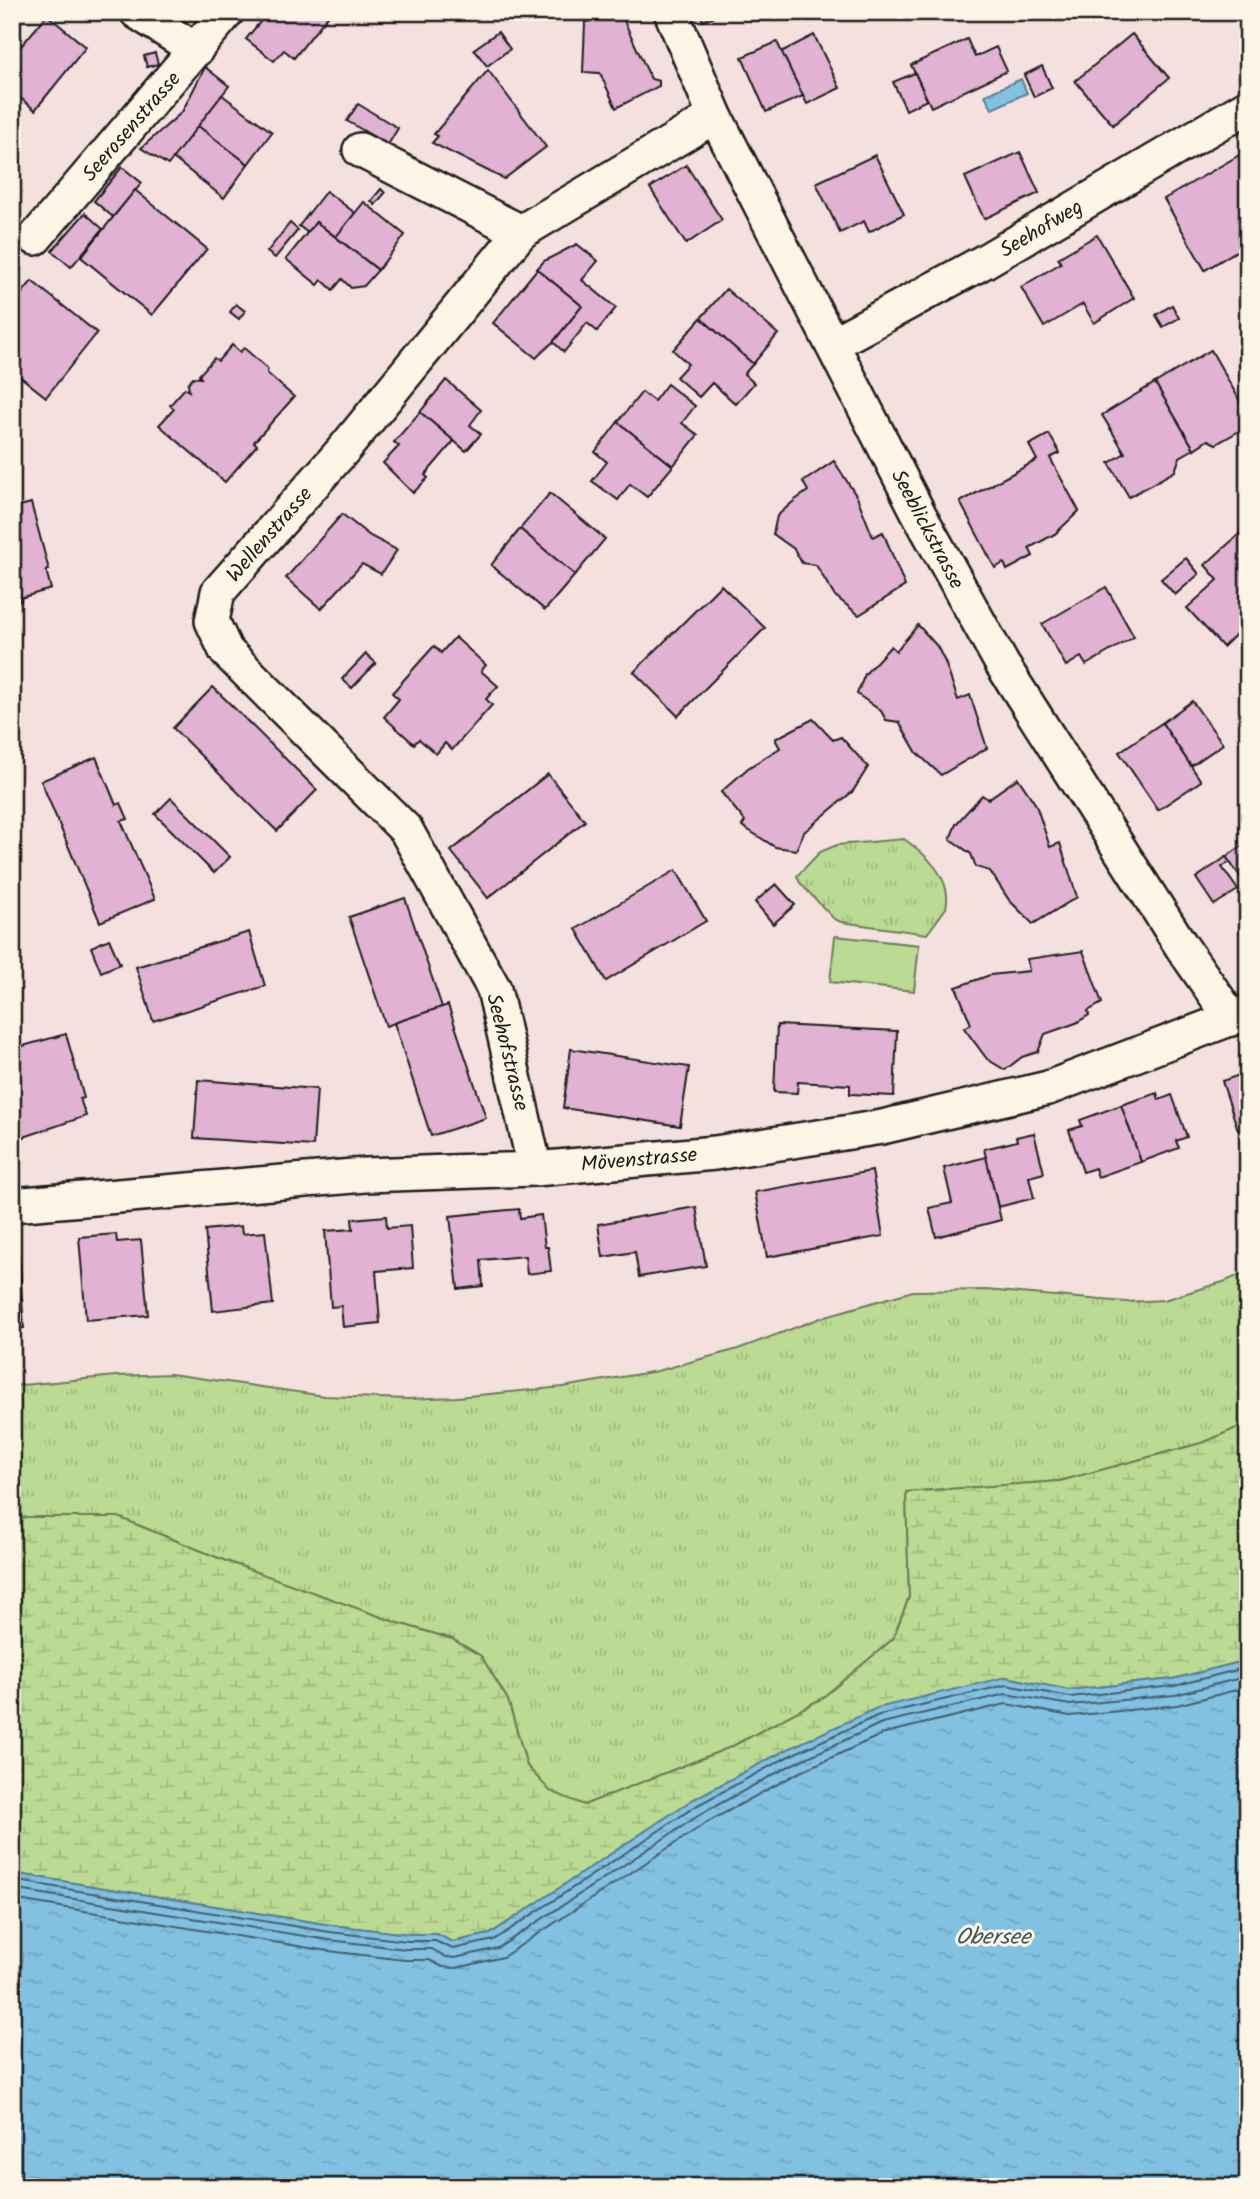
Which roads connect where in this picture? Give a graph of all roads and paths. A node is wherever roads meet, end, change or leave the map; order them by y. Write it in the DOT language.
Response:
graph roads {
  1 [pos="137,12"];
  2 [pos="227,12"];
  3 [pos="671,12"];
  4 [pos="196,50"];
  5 [pos="1248,106"];
  6 [pos="715,116"];
  7 [pos="360,150"];
  8 [pos="521,232"];
  9 [pos="35,238"];
  10 [pos="832,344"];
  11 [pos="406,830"];
  12 [pos="1240,1016"];
  13 [pos="535,1169"];
  14 [pos="12,1205"];
  1 -- 4 [label="street"];
  2 -- 4 [label="street, Seerosenstrasse"];
  3 -- 6 [label="street, Seeblickstrasse"];
  4 -- 9 [label="street, Seerosenstrasse"];
  5 -- 10 [label="street, Seehofweg"];
  6 -- 8 [label="street, Wellenstrasse"];
  6 -- 10 [label="street, Seeblickstrasse"];
  7 -- 8 [label="street"];
  8 -- 11 [label="street, Wellenstrasse"];
  10 -- 12 [label="street, Seeblickstrasse"];
  11 -- 13 [label="street, Seehofstrasse"];
  12 -- 13 [label="street, Mövenstrasse"];
  13 -- 14 [label="street, Mövenstrasse"];
}
